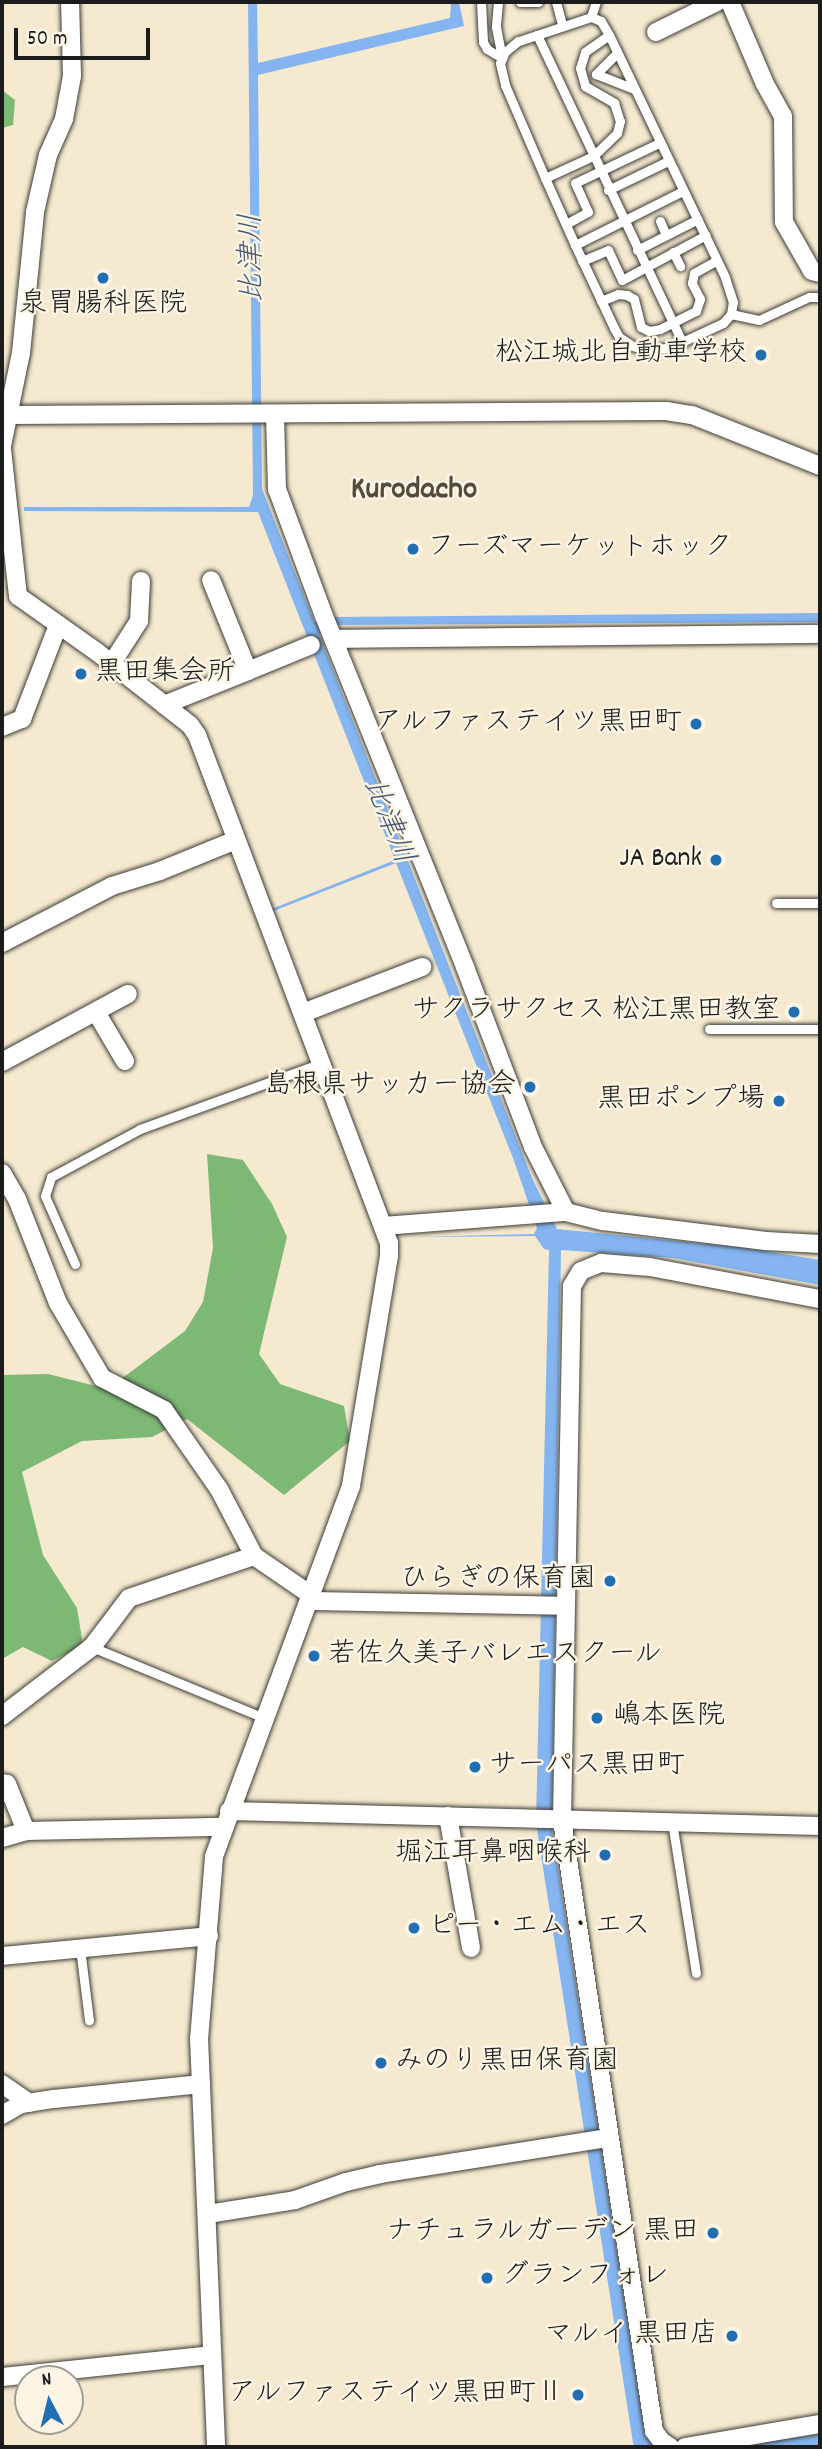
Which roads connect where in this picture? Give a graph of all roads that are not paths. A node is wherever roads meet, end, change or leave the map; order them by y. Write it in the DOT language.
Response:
graph roads {
  1 [pos="70,2"];
  2 [pos="481,2"];
  3 [pos="498,2"];
  4 [pos="520,2"];
  5 [pos="538,2"];
  6 [pos="556,2"];
  7 [pos="596,2"];
  8 [pos="730,3"];
  9 [pos="591,17"];
  10 [pos="562,25"];
  11 [pos="656,32"];
  12 [pos="537,35"];
  13 [pos="609,35"];
  14 [pos="617,53"];
  15 [pos="502,58"];
  16 [pos="634,89"];
  17 [pos="659,143"];
  18 [pos="593,156"];
  19 [pos="668,161"];
  20 [pos="600,171"];
  21 [pos="545,178"];
  22 [pos="608,190"];
  23 [pos="683,191"];
  24 [pos="698,219"];
  25 [pos="623,221"];
  26 [pos="660,221"];
  27 [pos="566,224"];
  28 [pos="666,235"];
  29 [pos="706,235"];
  30 [pos="575,245"];
  31 [pos="637,250"];
  32 [pos="673,252"];
  33 [pos="717,260"];
  34 [pos="582,261"];
  35 [pos="680,266"];
  36 [pos="645,267"];
  37 [pos="820,273"];
  38 [pos="820,297"];
  39 [pos="601,301"];
  40 [pos="731,314"];
  41 [pos="673,322"];
  42 [pos="682,342"];
  43 [pos="272,414"];
  44 [pos="8,415"];
  45 [pos="2,448"];
  46 [pos="820,466"];
  47 [pos="141,580"];
  48 [pos="211,580"];
  49 [pos="10,598"];
  50 [pos="58,625"];
  51 [pos="329,629"];
  52 [pos="820,634"];
  53 [pos="312,645"];
  54 [pos="112,663"];
  55 [pos="248,671"];
  56 [pos="164,705"];
  57 [pos="2,727"];
  58 [pos="236,840"];
  59 [pos="776,903"];
  60 [pos="820,903"];
  61 [pos="2,943"];
  62 [pos="422,967"];
  63 [pos="128,995"];
  64 [pos="96,1012"];
  65 [pos="303,1013"];
  66 [pos="820,1029"];
  67 [pos="709,1030"];
  68 [pos="125,1061"];
  69 [pos="2,1062"];
  70 [pos="321,1063"];
  71 [pos="2,1173"];
  72 [pos="560,1213"];
  73 [pos="383,1226"];
  74 [pos="820,1244"];
  75 [pos="75,1264"];
  76 [pos="820,1299"];
  77 [pos="254,1556"];
  78 [pos="310,1598"];
  79 [pos="562,1606"];
  80 [pos="92,1647"];
  81 [pos="2,1716"];
  82 [pos="264,1718"];
  83 [pos="2,1783"];
  84 [pos="449,1816"];
  85 [pos="227,1819"];
  86 [pos="558,1819"];
  87 [pos="672,1822"];
  88 [pos="820,1826"];
  89 [pos="26,1831"];
  90 [pos="2,1838"];
  91 [pos="209,1936"];
  92 [pos="80,1948"];
  93 [pos="471,1948"];
  94 [pos="2,1956"];
  95 [pos="696,1973"];
  96 [pos="89,2020"];
  97 [pos="2,2084"];
  98 [pos="201,2084"];
  99 [pos="29,2103"];
  100 [pos="2,2115"];
  101 [pos="598,2139"];
  102 [pos="208,2214"];
  103 [pos="211,2355"];
  104 [pos="2,2377"];
  105 [pos="820,2424"];
  106 [pos="659,2445"];
  107 [pos="216,2447"];
  108 [pos="685,2447"];
  1 -- 44 [label="street"];
  2 -- 15 [label="lane"];
  3 -- 15 [label="lane"];
  4 -- 5 [label="lane"];
  6 -- 10 [label="lane"];
  7 -- 9 [label="lane"];
  8 -- 11 [label="street"];
  8 -- 37 [label="street"];
  9 -- 10 [label="lane"];
  9 -- 13 [label="lane"];
  10 -- 12 [label="lane"];
  12 -- 15 [label="lane"];
  12 -- 18 [label="lane"];
  13 -- 14 [label="lane"];
  13 -- 18 [label="lane"];
  14 -- 16 [label="lane"];
  14 -- 16 [label="lane"];
  15 -- 21 [label="lane"];
  16 -- 17 [label="lane"];
  17 -- 19 [label="lane"];
  17 -- 20 [label="lane"];
  18 -- 20 [label="lane"];
  18 -- 21 [label="lane"];
  19 -- 22 [label="lane"];
  19 -- 23 [label="lane"];
  20 -- 22 [label="lane"];
  20 -- 27 [label="lane"];
  21 -- 27 [label="lane"];
  22 -- 25 [label="lane"];
  23 -- 24 [label="lane"];
  23 -- 25 [label="lane"];
  24 -- 28 [label="lane"];
  24 -- 29 [label="lane"];
  25 -- 30 [label="lane"];
  25 -- 31 [label="lane"];
  26 -- 28 [label="lane"];
  27 -- 30 [label="lane"];
  28 -- 31 [label="lane"];
  29 -- 32 [label="lane"];
  29 -- 33 [label="lane"];
  30 -- 34 [label="lane"];
  31 -- 36 [label="lane"];
  32 -- 35 [label="lane"];
  32 -- 36 [label="lane"];
  33 -- 40 [label="lane"];
  33 -- 41 [label="lane"];
  34 -- 36 [label="lane"];
  34 -- 39 [label="lane"];
  36 -- 41 [label="lane"];
  38 -- 40 [label="lane"];
  39 -- 41 [label="lane"];
  39 -- 42 [label="lane"];
  40 -- 42 [label="lane"];
  41 -- 42 [label="lane"];
  43 -- 44 [label="street"];
  43 -- 46 [label="street"];
  43 -- 51 [label="street"];
  44 -- 45 [label="street"];
  45 -- 49 [label="street"];
  47 -- 54 [label="street"];
  48 -- 55 [label="street"];
  49 -- 50 [label="street"];
  50 -- 54 [label="street"];
  50 -- 57 [label="street"];
  51 -- 52 [label="street"];
  51 -- 72 [label="street"];
  53 -- 55 [label="street"];
  54 -- 56 [label="street"];
  55 -- 56 [label="street"];
  56 -- 58 [label="street"];
  58 -- 61 [label="street"];
  58 -- 65 [label="street"];
  59 -- 60 [label="lane"];
  62 -- 65 [label="street"];
  63 -- 64 [label="street"];
  64 -- 68 [label="street"];
  64 -- 69 [label="street"];
  65 -- 70 [label="street"];
  66 -- 67 [label="lane"];
  70 -- 73 [label="street"];
  70 -- 75 [label="lane"];
  71 -- 77 [label="street"];
  72 -- 73 [label="street"];
  72 -- 74 [label="street"];
  73 -- 78 [label="street"];
  76 -- 79 [label="street"];
  77 -- 78 [label="street"];
  77 -- 80 [label="street"];
  78 -- 79 [label="street"];
  78 -- 82 [label="street"];
  79 -- 86 [label="street"];
  80 -- 81 [label="street"];
  80 -- 82 [label="lane"];
  82 -- 85 [label="street"];
  83 -- 89 [label="street"];
  84 -- 85 [label="street"];
  84 -- 86 [label="street"];
  84 -- 93 [label="street"];
  85 -- 89 [label="street"];
  85 -- 91 [label="street"];
  86 -- 87 [label="street"];
  86 -- 101 [label="street"];
  87 -- 88 [label="street"];
  87 -- 95 [label="lane"];
  89 -- 90 [label="street"];
  91 -- 92 [label="street"];
  91 -- 98 [label="street"];
  92 -- 94 [label="street"];
  92 -- 96 [label="lane"];
  97 -- 99 [label="street"];
  98 -- 99 [label="street"];
  98 -- 102 [label="street"];
  99 -- 100 [label="street"];
  101 -- 102 [label="street"];
  101 -- 106 [label="street"];
  102 -- 103 [label="street"];
  103 -- 104 [label="street"];
  103 -- 107 [label="street"];
  105 -- 108 [label="street"];
}
